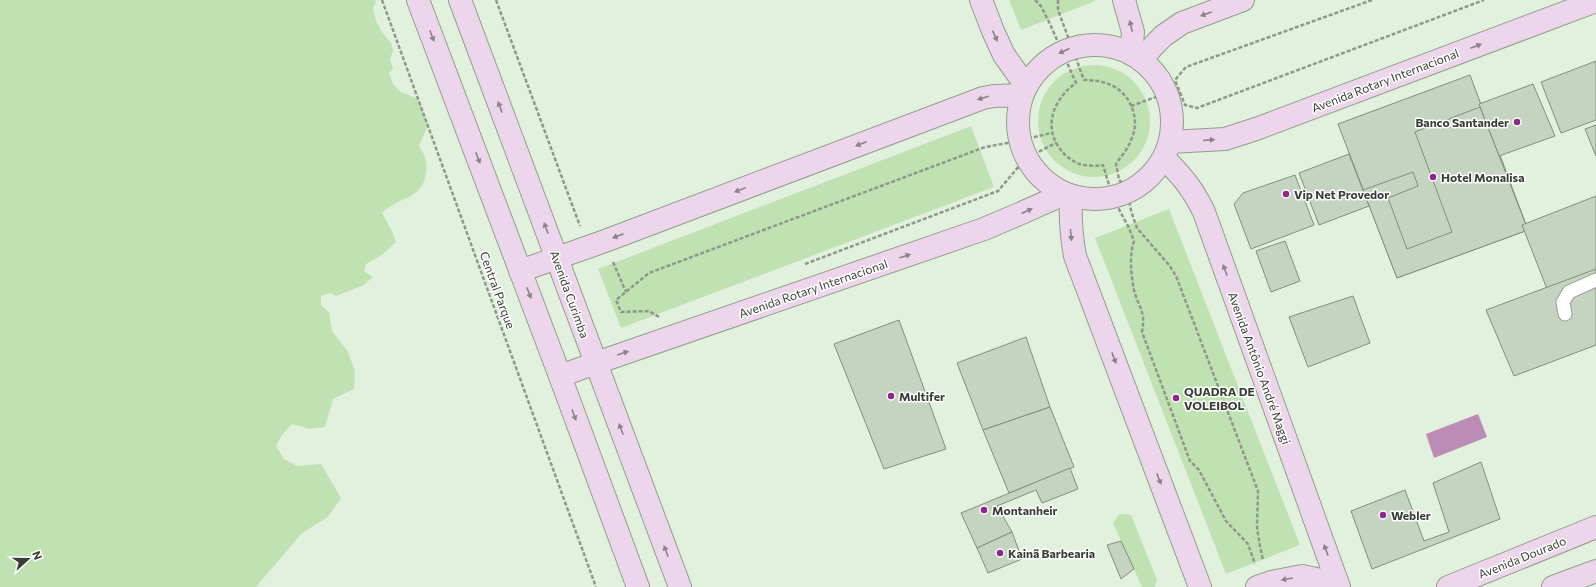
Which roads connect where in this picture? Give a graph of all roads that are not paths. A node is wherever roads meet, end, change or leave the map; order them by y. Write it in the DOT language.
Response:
graph roads {
  1 [pos="418,0"];
  2 [pos="460,0"];
  3 [pos="981,0"];
  4 [pos="1124,0"];
  5 [pos="1243,0"];
  6 [pos="1596,1"];
  7 [pos="1136,56"];
  8 [pos="1024,90"];
  9 [pos="1167,150"];
  10 [pos="1068,195"];
  11 [pos="556,257"];
  12 [pos="520,270"];
  13 [pos="1596,280"];
  14 [pos="1566,314"];
  15 [pos="596,363"];
  16 [pos="560,376"];
  17 [pos="1596,527"];
  18 [pos="1596,571"];
  19 [pos="1265,584"];
  20 [pos="638,587"];
  21 [pos="680,587"];
  22 [pos="1200,587"];
  23 [pos="1338,587"];
  24 [pos="1448,587"];
  25 [pos="1553,587"];
  1 -- 12 [label="street, one-way"];
  11 -- 2 [label="street, Avenida Curimba, one-way"];
  3 -- 8 [label="street, one-way"];
  7 -- 4 [label="street, one-way"];
  5 -- 7 [label="street, one-way"];
  9 -- 6 [label="street, Avenida Rotary Internacional, one-way"];
  7 -- 8 [label="street"];
  7 -- 9 [label="street"];
  8 -- 10 [label="street"];
  8 -- 11 [label="street, one-way"];
  9 -- 10 [label="street"];
  23 -- 9 [label="street, Avenida Antônio André Maggi, one-way"];
  15 -- 10 [label="street, Avenida Rotary Internacional, one-way"];
  10 -- 22 [label="street, one-way"];
  11 -- 12 [label="street"];
  11 -- 15 [label="street, Avenida Curimba"];
  12 -- 16 [label="street, one-way"];
  13 -- 14 [label="lane"];
  15 -- 16 [label="street, Avenida Rotary Internacional"];
  21 -- 15 [label="street, Avenida Curimba, one-way"];
  16 -- 20 [label="street, one-way"];
  17 -- 24 [label="street, Avenida Dourado"];
  18 -- 25 [label="street"];
  23 -- 19 [label="street, Avenida Antônio André Maggi, one-way"];
}
